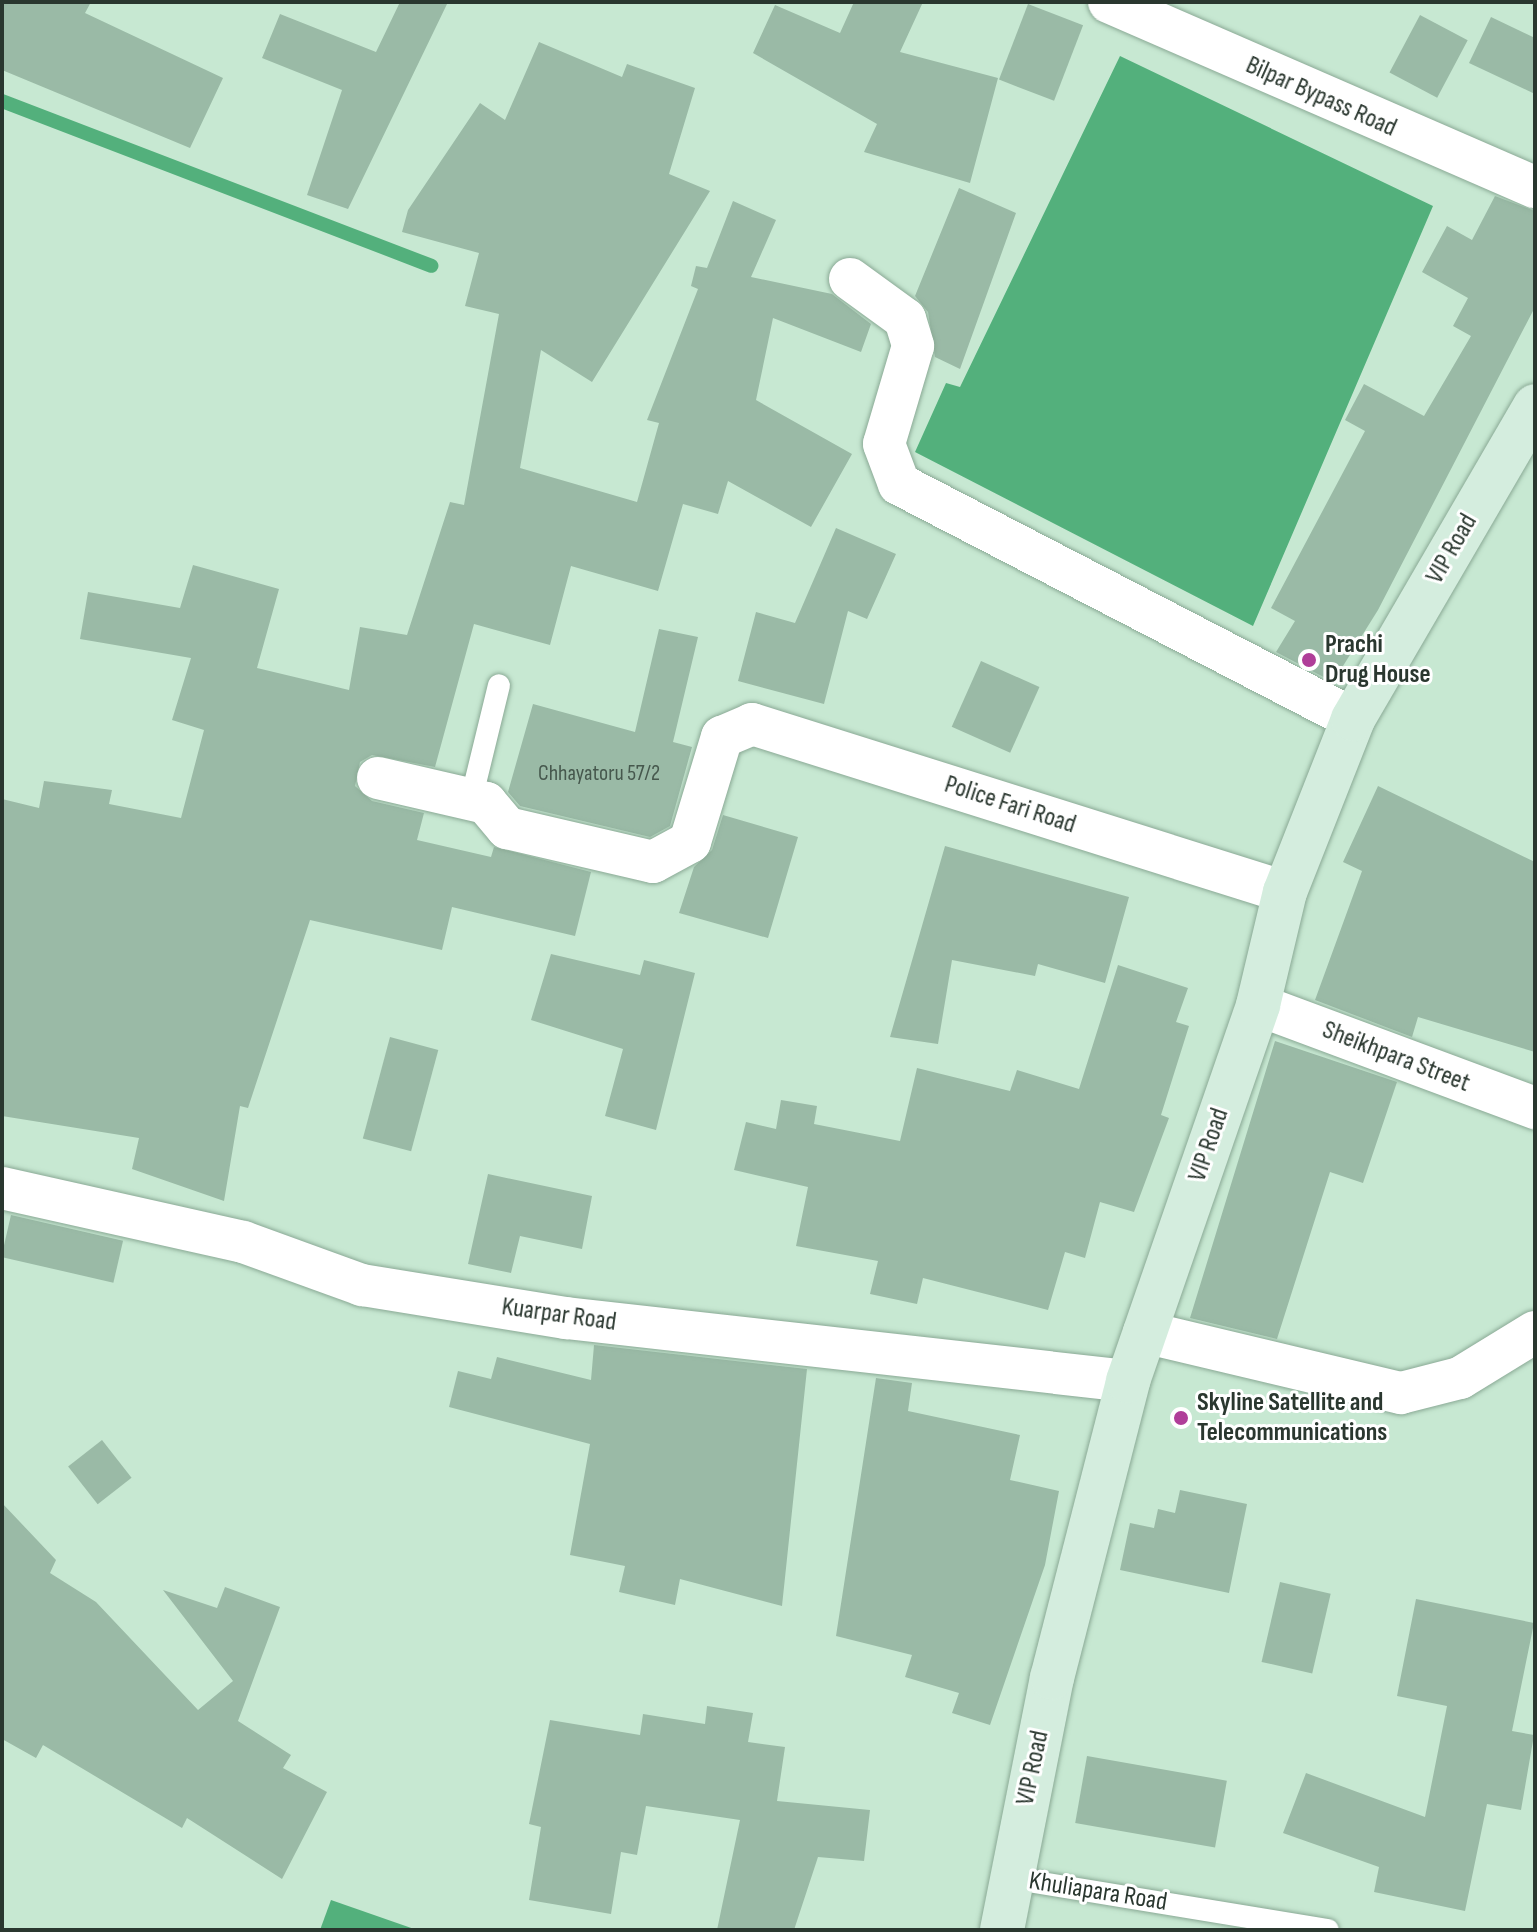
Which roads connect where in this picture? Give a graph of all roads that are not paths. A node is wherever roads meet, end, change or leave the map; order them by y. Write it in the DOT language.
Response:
graph roads {
  1 [pos="1109,2"];
  2 [pos="1535,187"];
  3 [pos="850,279"];
  4 [pos="1532,420"];
  5 [pos="499,685"];
  6 [pos="1353,719"];
  7 [pos="378,778"];
  8 [pos="471,800"];
  9 [pos="1285,892"];
  10 [pos="1258,1005"];
  11 [pos="1535,1108"];
  12 [pos="2,1188"];
  13 [pos="1144,1332"];
  14 [pos="1535,1332"];
  15 [pos="1128,1381"];
  16 [pos="1010,1878"];
  17 [pos="1002,1930"];
  18 [pos="1328,1930"];
  1 -- 2 [label="street, Bilpar Bypass Road"];
  3 -- 6 [label="street"];
  4 -- 6 [label="street, VIP Road"];
  5 -- 8 [label="lane"];
  6 -- 9 [label="street, VIP Road"];
  7 -- 8 [label="street"];
  8 -- 9 [label="street, Police Fari Road"];
  9 -- 10 [label="street, VIP Road"];
  10 -- 11 [label="street, Sheikhpara Street"];
  10 -- 13 [label="street, VIP Road"];
  12 -- 15 [label="street, Kuarpar Road"];
  13 -- 14 [label="street"];
  13 -- 15 [label="street, VIP Road"];
  15 -- 16 [label="street, VIP Road"];
  16 -- 17 [label="street, VIP Road"];
  16 -- 18 [label="lane, Khuliapara Road"];
}
